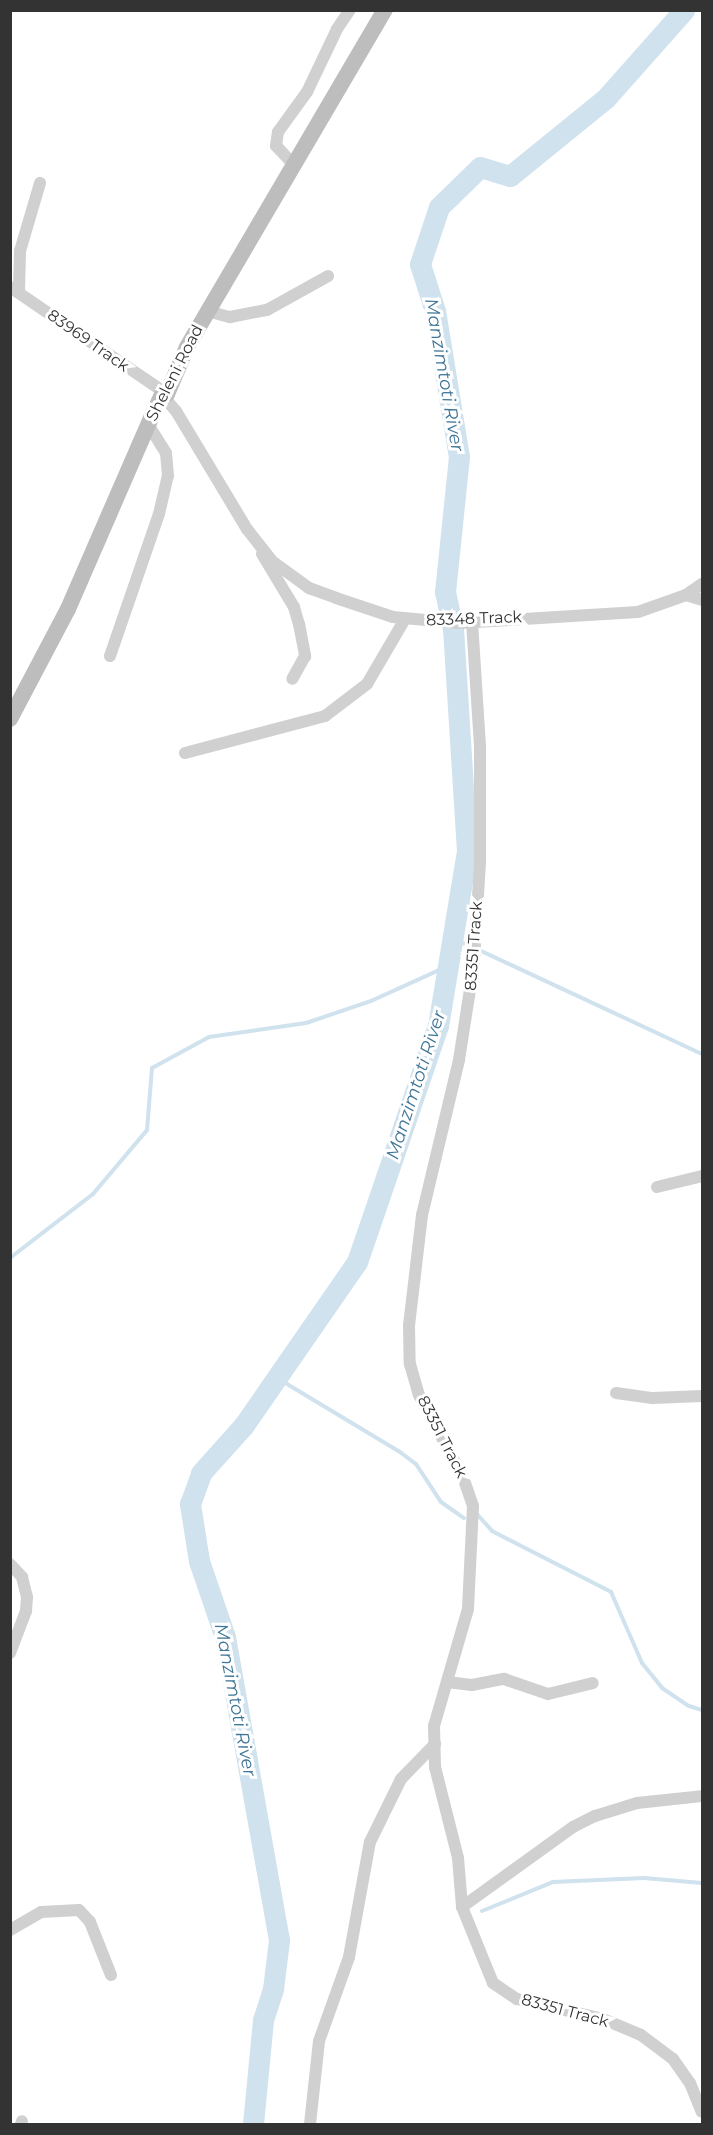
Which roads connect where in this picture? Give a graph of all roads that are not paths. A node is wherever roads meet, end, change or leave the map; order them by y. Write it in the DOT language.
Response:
graph roads {
  1 [pos="350,10"];
  2 [pos="385,10"];
  3 [pos="293,164"];
  4 [pos="40,183"];
  5 [pos="328,276"];
  6 [pos="15,289"];
  7 [pos="207,311"];
  8 [pos="164,395"];
  9 [pos="148,424"];
  10 [pos="259,545"];
  11 [pos="702,584"];
  12 [pos="686,595"];
  13 [pos="702,600"];
  14 [pos="405,619"];
  15 [pos="472,622"];
  16 [pos="110,656"];
  17 [pos="292,680"];
  18 [pos="10,719"];
  19 [pos="185,753"];
  20 [pos="702,1176"];
  21 [pos="657,1187"];
  22 [pos="616,1393"];
  23 [pos="702,1396"];
  24 [pos="10,1564"];
  25 [pos="10,1653"];
  26 [pos="447,1682"];
  27 [pos="593,1683"];
  28 [pos="435,1744"];
  29 [pos="702,1796"];
  30 [pos="462,1907"];
  31 [pos="10,1930"];
  32 [pos="111,1975"];
  33 [pos="702,2112"];
  34 [pos="310,2124"];
  1 -- 3 [label="street"];
  2 -- 3 [label="street, Sheleni Road"];
  3 -- 7 [label="street, Sheleni Road"];
  4 -- 6 [label="street"];
  5 -- 7 [label="street"];
  6 -- 8 [label="street, 83969 Track"];
  7 -- 8 [label="street, Sheleni Road"];
  8 -- 9 [label="street, Sheleni Road"];
  8 -- 10 [label="street, 83348 Track"];
  9 -- 16 [label="street"];
  9 -- 18 [label="street, Sheleni Road"];
  10 -- 14 [label="street, 83348 Track"];
  10 -- 17 [label="street"];
  11 -- 12 [label="street, 83348 Track"];
  12 -- 13 [label="street"];
  12 -- 15 [label="street, 83348 Track"];
  14 -- 15 [label="street, 83348 Track"];
  14 -- 19 [label="street"];
  15 -- 26 [label="street, 83351 Track"];
  20 -- 21 [label="street"];
  22 -- 23 [label="street"];
  24 -- 25 [label="street"];
  26 -- 27 [label="street"];
  26 -- 28 [label="street, 83351 Track"];
  28 -- 30 [label="street, 83351 Track"];
  28 -- 34 [label="street"];
  29 -- 30 [label="street"];
  30 -- 33 [label="street, 83351 Track"];
  31 -- 32 [label="street"];
}
